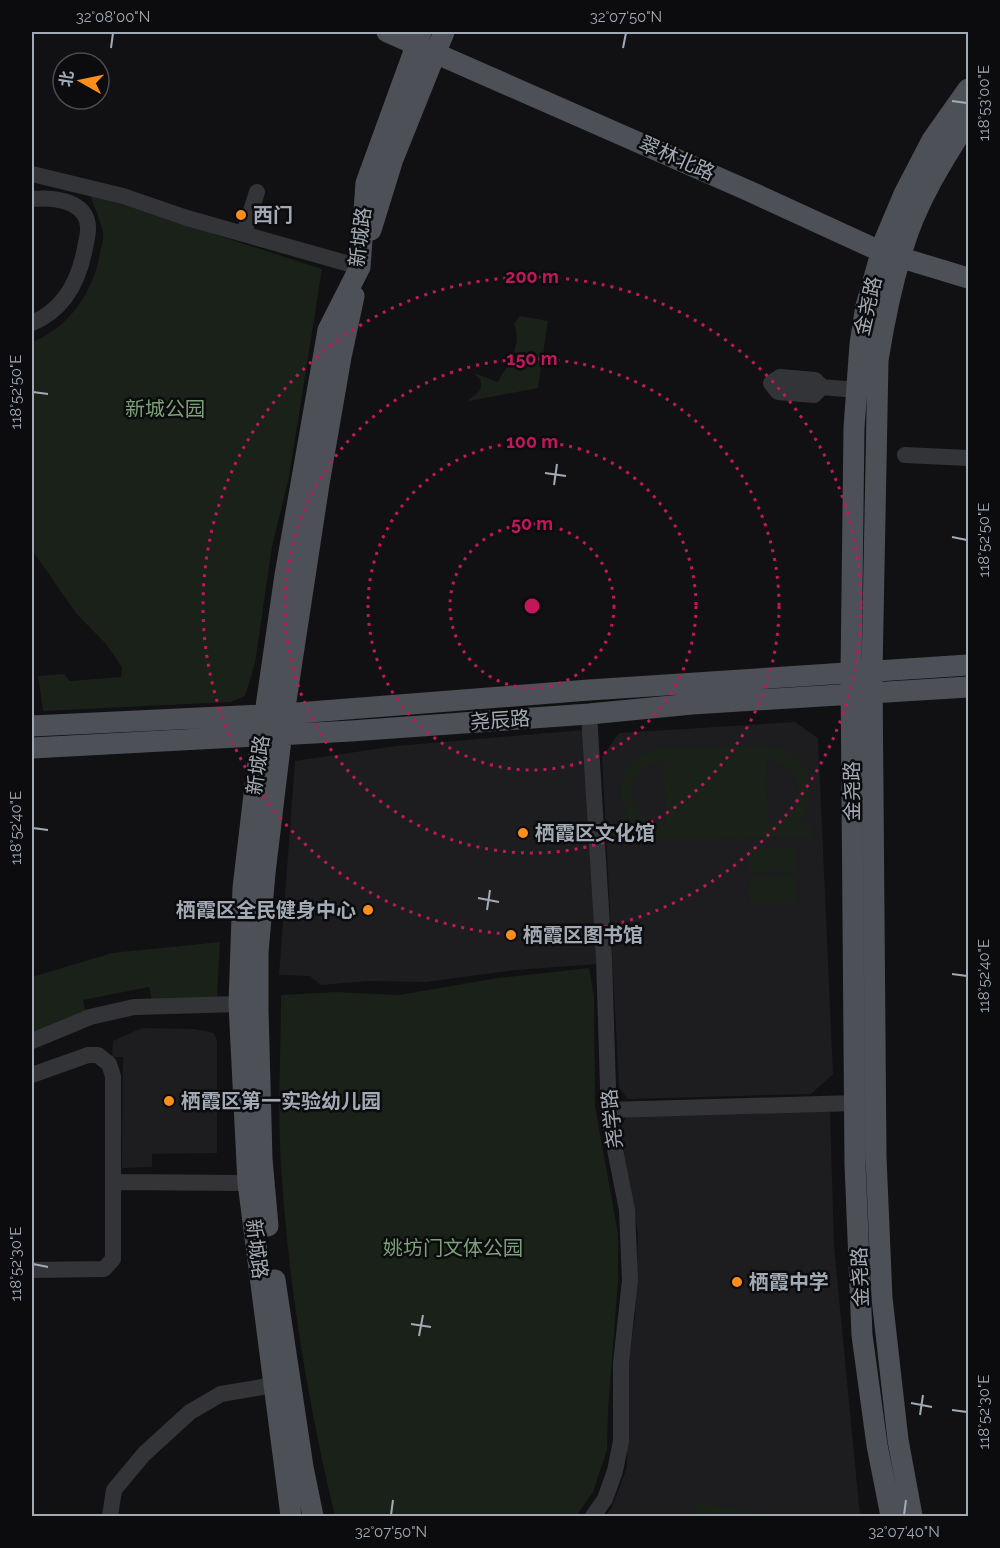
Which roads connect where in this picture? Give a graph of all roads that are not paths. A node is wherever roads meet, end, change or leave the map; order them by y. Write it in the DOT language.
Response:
graph roads {
  1 [pos="387,32"];
  2 [pos="430,38"];
  3 [pos="969,89"];
  4 [pos="969,121"];
  5 [pos="32,174"];
  6 [pos="257,192"];
  7 [pos="32,199"];
  8 [pos="244,233"];
  9 [pos="892,249"];
  10 [pos="360,267"];
  11 [pos="969,267"];
  12 [pos="969,278"];
  13 [pos="32,323"];
  14 [pos="822,387"];
  15 [pos="856,390"];
  16 [pos="905,455"];
  17 [pos="969,458"];
  18 [pos="969,665"];
  19 [pos="862,683"];
  20 [pos="969,687"];
  21 [pos="589,714"];
  22 [pos="273,725"];
  23 [pos="32,726"];
  24 [pos="32,748"];
  25 [pos="239,1004"];
  26 [pos="32,1041"];
  27 [pos="32,1075"];
  28 [pos="855,1103"];
  29 [pos="608,1110"];
  30 [pos="113,1182"];
  31 [pos="248,1183"];
  32 [pos="32,1270"];
  33 [pos="274,1385"];
  34 [pos="110,1516"];
  35 [pos="291,1516"];
  36 [pos="313,1516"];
  37 [pos="592,1516"];
  38 [pos="891,1516"];
  39 [pos="912,1516"];
  1 -- 2 [label="main road, 翠林北路"];
  2 -- 9 [label="main road, 翠林北路"];
  2 -- 10 [label="main road, 新城路"];
  2 -- 22 [label="main road, 新城路"];
  3 -- 9 [label="main road, 金尧路"];
  4 -- 9 [label="main road, 金尧路"];
  5 -- 8 [label="street"];
  6 -- 8 [label="street"];
  7 -- 13 [label="street"];
  8 -- 10 [label="street"];
  9 -- 11 [label="main road, 翠林北路"];
  9 -- 12 [label="main road, 翠林北路"];
  9 -- 15 [label="main road, 金尧路"];
  9 -- 19 [label="main road, 金尧路"];
  10 -- 22 [label="main road, 新城路"];
  14 -- 15 [label="street"];
  15 -- 19 [label="main road, 金尧路"];
  16 -- 17 [label="street"];
  18 -- 19 [label="main road, 尧辰路"];
  19 -- 20 [label="main road, 尧辰路"];
  19 -- 21 [label="main road, 尧辰路"];
  19 -- 22 [label="main road, 尧辰路"];
  19 -- 28 [label="main road, 金尧路"];
  19 -- 39 [label="main road, 金尧路"];
  21 -- 22 [label="main road, 尧辰路"];
  21 -- 29 [label="street, 尧学路"];
  22 -- 23 [label="main road, 尧辰路"];
  22 -- 24 [label="main road, 尧辰路"];
  22 -- 25 [label="main road, 新城路"];
  22 -- 36 [label="main road, 新城路"];
  25 -- 26 [label="street"];
  25 -- 31 [label="main road, 新城路"];
  27 -- 30 [label="street"];
  28 -- 29 [label="street"];
  28 -- 38 [label="main road, 金尧路"];
  29 -- 37 [label="street, 尧学路"];
  30 -- 31 [label="street"];
  30 -- 32 [label="street"];
  31 -- 33 [label="main road, 新城路"];
  33 -- 34 [label="street"];
  33 -- 35 [label="main road, 新城路"];
}
